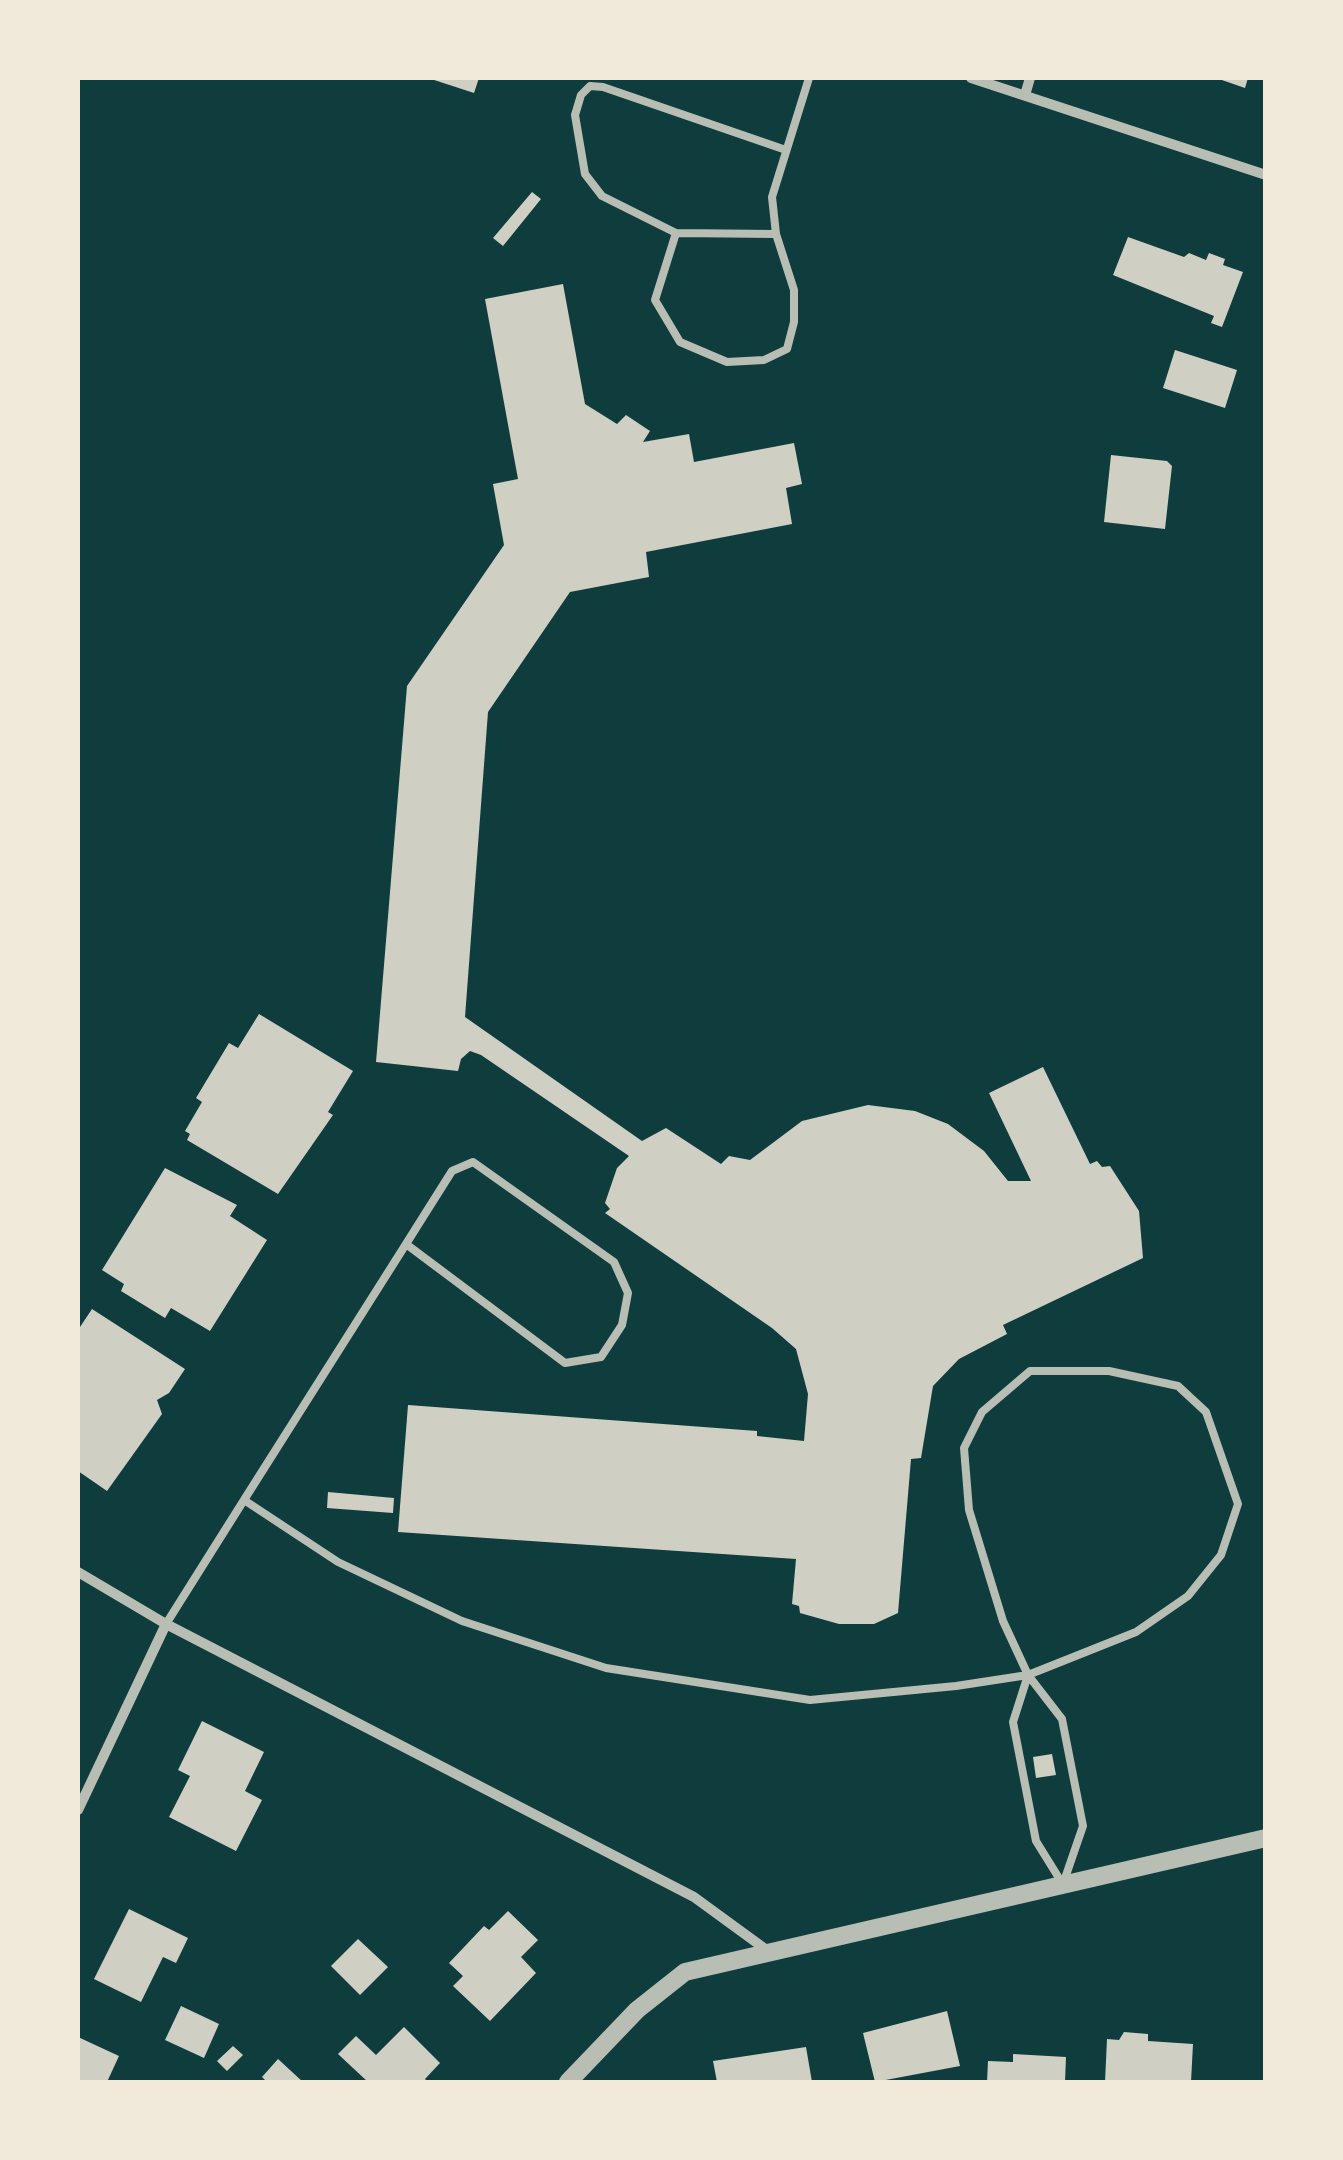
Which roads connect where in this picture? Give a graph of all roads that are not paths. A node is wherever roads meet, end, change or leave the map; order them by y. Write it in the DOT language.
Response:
graph roads {
  1 [pos="808,78"];
  2 [pos="970,78"];
  3 [pos="1030,78"];
  4 [pos="1024,95"];
  5 [pos="786,150"];
  6 [pos="1266,175"];
  7 [pos="676,233"];
  8 [pos="776,234"];
  9 [pos="406,1244"];
  10 [pos="244,1500"];
  11 [pos="78,1572"];
  12 [pos="166,1624"];
  13 [pos="1028,1674"];
  14 [pos="78,1810"];
  15 [pos="1266,1838"];
  16 [pos="1063,1885"];
  17 [pos="771,1953"];
  18 [pos="568,2082"];
  1 -- 5 [label="lane"];
  2 -- 4 [label="street"];
  3 -- 4 [label="street"];
  4 -- 6 [label="street"];
  5 -- 7 [label="lane"];
  5 -- 8 [label="lane"];
  7 -- 8 [label="lane"];
  7 -- 8 [label="lane"];
  9 -- 9 [label="lane"];
  9 -- 10 [label="lane"];
  10 -- 12 [label="lane"];
  10 -- 13 [label="lane"];
  11 -- 12 [label="street"];
  12 -- 14 [label="street"];
  12 -- 17 [label="street"];
  13 -- 13 [label="lane"];
  13 -- 16 [label="lane"];
  13 -- 16 [label="lane"];
  15 -- 16 [label="street"];
  16 -- 17 [label="street"];
  17 -- 18 [label="street"];
}
